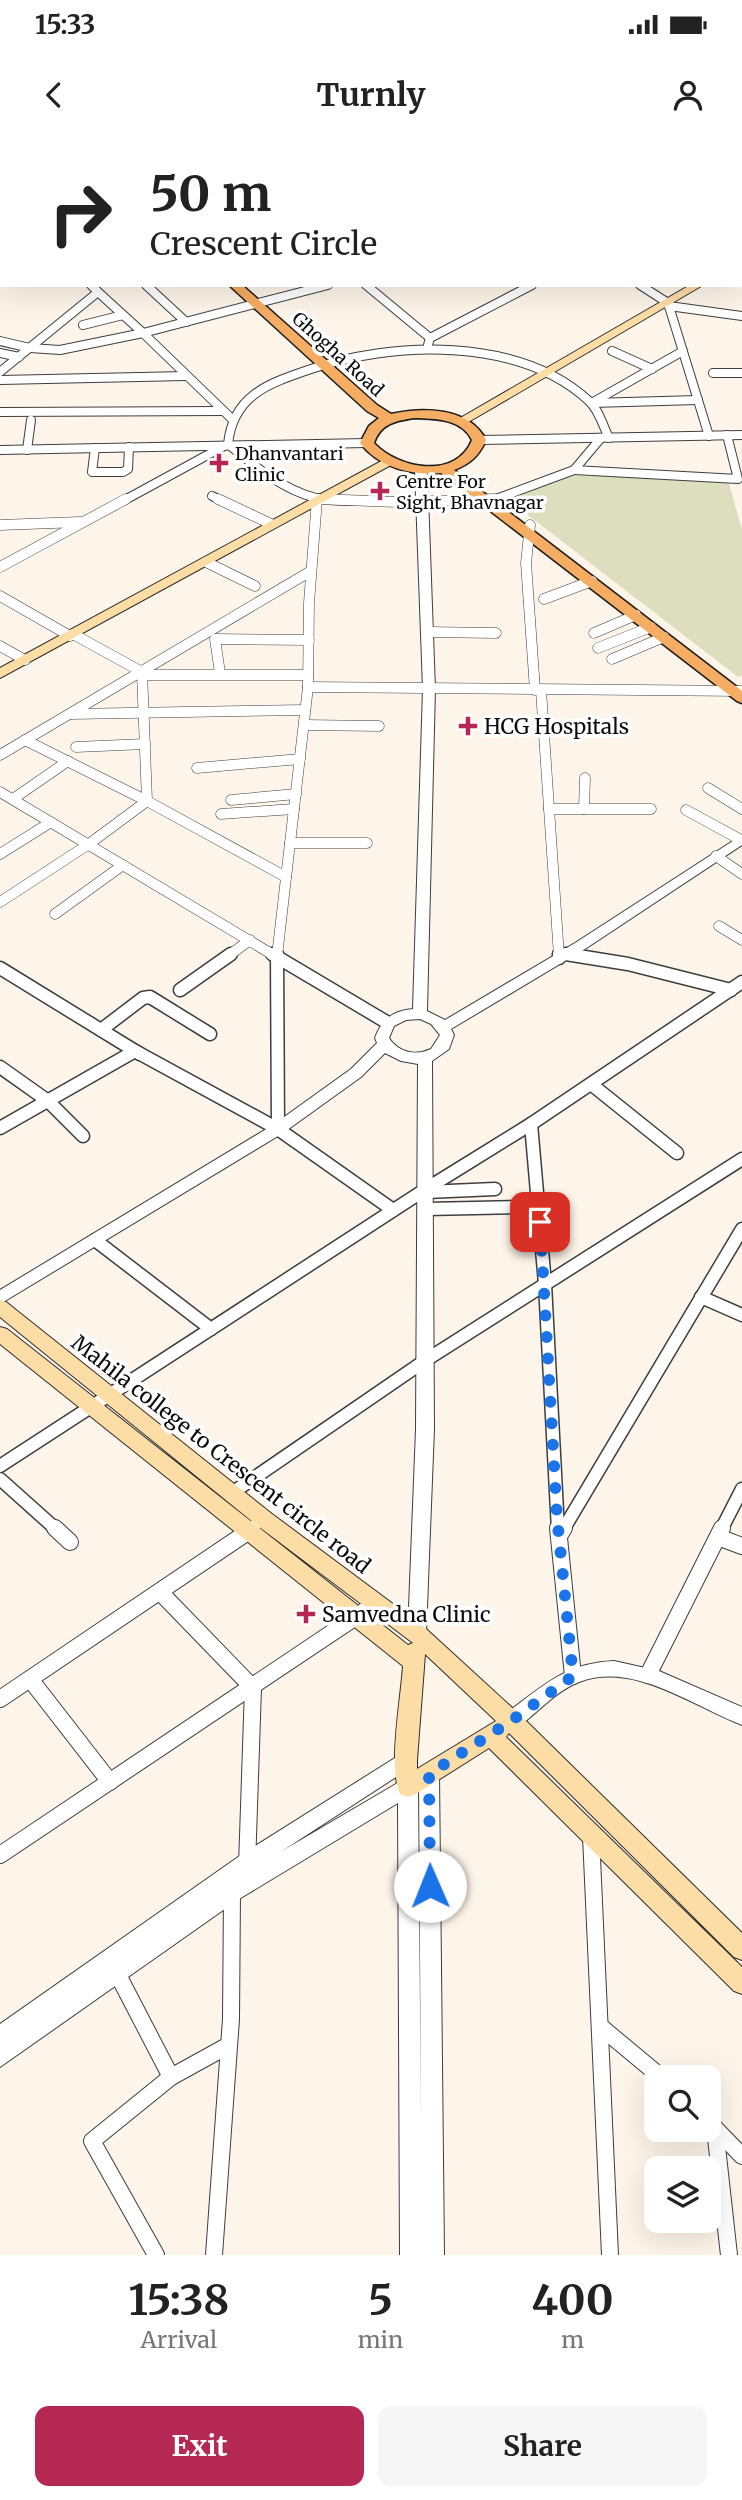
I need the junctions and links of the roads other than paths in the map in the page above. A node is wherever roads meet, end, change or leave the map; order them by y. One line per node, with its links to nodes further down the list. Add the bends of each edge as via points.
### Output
1 (93, 287): 10 (street)
2 (148, 287): 15 (street)
3 (237, 287): 12 (main road, Ghogha Road)
4 (320, 287): 12 (street)
5 (368, 287): 18 (street)
6 (528, 287): 18 (street)
7 (643, 287): 11 (street)
8 (683, 287): 11 (main road)
9 (694, 287): 11 (main road)
10 (98, 292): 13 (street); 20 (street)
11 (666, 302): 14 (street); 23 (street); 29 (main road)
12 (256, 304): 15 (street); 26 (main road, Ghogha Road)
13 (123, 315): 16 (street); 17 (street)
14 (742, 317)
15 (186, 322): 17 (street)
16 (83, 325)
17 (143, 333): 20 (street, via 60,350); 32 (street)
18 (430, 338): 21 (street)
19 (0, 341): 20 (street)
20 (30, 348): 25 (street)
21 (426, 349): 26 (street, via 398,349); 29 (street, via 506,360)
22 (612, 351): 27 (street)
23 (683, 351): 27 (street); 34 (street)
24 (0, 353): 25 (street)
25 (19, 357): 28 (street)
26 (323, 365): 38 (main road, Ghogha Road); 39 (street, via 250,397)
27 (652, 369): 35 (street)
28 (1, 370)
29 (540, 372): 35 (street); 41 (main road)
30 (713, 373): 31 (street)
31 (742, 373)
32 (186, 376): 33 (street); 36 (street)
33 (0, 380)
34 (698, 400): 35 (street); 44 (street)
35 (591, 402): 45 (street)
36 (223, 411): 37 (street); 39 (street)
37 (0, 412)
38 (388, 418): 41 (main road, via 415,414); 47 (main road, via 370,432)
39 (232, 419): 48 (street)
40 (31, 420): 52 (street)
41 (456, 420): 46 (main road, via 476,432)
42 (727, 435): 43 (street); 44 (street); 56 (street, via 738,479)
43 (742, 435)
44 (709, 436): 45 (street)
45 (605, 438): 46 (street); 56 (street)
46 (479, 440): 54 (main road, via 471,455)
47 (367, 443): 48 (street); 53 (main road)
48 (228, 444): 49 (street); 58 (street, via 283,484); 61 (street)
49 (129, 447): 50 (street); 50 (street, via 128,469 123,472 92,472)
50 (95, 448): 52 (street)
51 (0, 450): 52 (street)
52 (27, 450)
53 (387, 462): 55 (main road); 58 (main road)
54 (449, 467): 55 (main road); 59 (main road)
55 (421, 469): 60 (street)
56 (574, 470): 59 (street)
57 (212, 496): 62 (street)
58 (317, 499): 60 (street); 62 (main road); 67 (street)
59 (490, 499): 60 (street); 64 (main road)
60 (421, 502): 74 (street)
61 (85, 522): 63 (street); 66 (street)
62 (271, 524): 65 (main road)
63 (0, 525)
64 (529, 528): 68 (main road); 90 (street, via 526,563); 91 (main road)
65 (206, 562): 69 (street); 77 (main road)
66 (0, 567)
67 (312, 571): 79 (street); 84 (street)
68 (592, 581): 71 (street); 72 (main road)
69 (255, 586)
70 (0, 596): 77 (street)
71 (544, 600)
72 (636, 615): 73 (main road); 76 (street)
73 (651, 627): 78 (main road); 81 (street)
74 (427, 632): 75 (street); 89 (street)
75 (496, 633)
76 (594, 633)
77 (71, 635): 83 (main road); 84 (street)
78 (664, 637): 82 (street); 91 (main road)
79 (309, 640): 85 (street, via 215,639); 87 (street)
80 (0, 646): 83 (street)
81 (598, 648)
82 (612, 659)
83 (25, 660): 86 (main road)
84 (142, 673): 85 (street); 93 (street); 94 (street)
85 (220, 673): 87 (street)
86 (0, 674)
87 (308, 675): 88 (street)
88 (308, 687): 89 (street); 92 (street)
89 (429, 689): 90 (street); 135 (street)
90 (538, 690): 91 (street); 111 (street)
91 (740, 691)
92 (306, 710): 93 (street); 95 (street)
93 (144, 713): 94 (street); 98 (street)
94 (71, 714): 97 (street)
95 (304, 725): 96 (street); 101 (street)
96 (379, 726)
97 (26, 740): 100 (street); 102 (street)
98 (145, 744): 99 (street); 109 (street)
99 (76, 747)
100 (2, 751)
101 (300, 760): 103 (street); 106 (street)
102 (68, 761): 107 (street); 109 (street)
103 (197, 768)
104 (585, 778): 112 (street)
105 (708, 788): 114 (street)
106 (296, 794): 108 (street); 110 (street)
107 (4, 795): 117 (street)
108 (231, 800)
109 (148, 801): 121 (street); 126 (street)
110 (294, 809): 116 (street); 119 (street)
111 (549, 809): 112 (street); 133 (street)
112 (584, 809): 113 (street)
113 (651, 809)
114 (742, 809)
115 (686, 810): 118 (street)
116 (220, 814)
117 (51, 822): 121 (street); 122 (street)
118 (741, 839): 123 (street)
119 (290, 843): 120 (street); 126 (street)
120 (367, 843)
121 (89, 844): 124 (street); 127 (street)
122 (0, 854)
123 (716, 856): 125 (street); 133 (street)
124 (123, 865): 128 (street); 130 (street)
125 (742, 874)
126 (286, 877): 132 (street)
127 (0, 902)
128 (55, 914)
129 (719, 926): 131 (street)
130 (250, 940): 132 (street); 137 (street)
131 (742, 940)
132 (277, 956): 142 (street); 157 (street)
133 (562, 956): 138 (street, via 601,958); 139 (street)
134 (0, 968): 144 (street)
135 (422, 969): 140 (street); 141 (street)
136 (742, 982): 138 (street)
137 (180, 990)
138 (731, 990): 152 (street)
139 (480, 1005): 141 (street); 143 (street)
140 (403, 1015): 141 (street); 142 (street)
141 (426, 1016): 143 (street)
142 (387, 1023): 146 (street)
143 (444, 1027): 149 (street, via 446,1042)
144 (101, 1030): 145 (street, via 150,997); 147 (street)
145 (210, 1034)
146 (384, 1045): 148 (street); 151 (street)
147 (146, 1057): 153 (street, via 135,1051); 157 (street)
148 (403, 1057): 149 (street); 151 (street); 154 (street)
149 (425, 1058): 154 (street)
150 (0, 1067): 153 (street)
151 (356, 1073): 157 (street)
152 (591, 1084): 155 (street); 159 (street)
153 (48, 1101): 156 (street); 158 (street)
154 (424, 1102): 162 (street)
155 (531, 1124): 162 (street); 167 (street)
156 (0, 1128)
157 (278, 1129): 164 (street); 166 (street)
158 (83, 1136)
159 (677, 1153)
160 (742, 1158): 167 (street)
161 (495, 1189): 162 (street)
162 (426, 1197): 163 (street); 164 (street); 174 (street)
163 (517, 1207)
164 (393, 1210): 172 (street)
165 (742, 1229): 168 (street)
166 (95, 1240): 169 (street); 172 (street)
167 (545, 1284): 174 (street); 181 (street)
168 (701, 1297): 171 (street); 181 (street)
169 (0, 1298)
170 (0, 1307): 175 (main road, Mahila college to Crescent circle road)
171 (742, 1315)
172 (212, 1329): 175 (street)
173 (0, 1334): 175 (main road, Mahila college to Crescent circle road)
174 (426, 1360): 179 (street); 188 (street)
175 (101, 1401): 176 (street); 179 (main road, Mahila college to Crescent circle road); 180 (main road, Mahila college to Crescent circle road)
176 (0, 1466)
177 (0, 1479): 183 (street)
178 (742, 1489): 182 (street)
179 (232, 1493): 180 (main road, Mahila college to Crescent circle road)
180 (257, 1525): 185 (street); 186 (main road, Mahila college to Crescent circle road); 187 (main road, Mahila college to Crescent circle road)
181 (559, 1536): 191 (street)
182 (718, 1537): 184 (street); 190 (street)
183 (70, 1542)
184 (742, 1546)
185 (160, 1592): 192 (street); 193 (street)
186 (375, 1604): 187 (street); 188 (main road, Mahila college to Crescent circle road)
187 (356, 1618): 189 (main road, Mahila college to Crescent circle road); 193 (street)
188 (417, 1633): 189 (main road); 196 (main road, Mahila college to Crescent circle road)
189 (413, 1661): 198 (main road)
190 (648, 1675): 191 (street, via 604,1669); 195 (street)
191 (573, 1676): 196 (street)
192 (30, 1679): 194 (street); 200 (street)
193 (253, 1688): 200 (street); 204 (street)
194 (0, 1699)
195 (742, 1716)
196 (511, 1721): 197 (main road); 206 (main road, Mahila college to Crescent circle road)
197 (490, 1735): 199 (main road); 202 (main road)
198 (407, 1760): 201 (main road); 204 (street)
199 (429, 1774): 201 (main road); 221 (street)
200 (110, 1782): 203 (street)
201 (408, 1787): 205 (street); 220 (street)
202 (591, 1834): 208 (main road); 209 (street)
203 (0, 1855)
204 (248, 1862): 205 (street); 210 (street)
205 (239, 1888): 207 (street); 211 (street)
206 (742, 1949)
207 (118, 1975): 212 (street); 214 (street)
208 (742, 1983)
209 (601, 2027): 213 (street); 222 (street)
210 (0, 2037)
211 (229, 2045): 214 (street); 219 (street)
212 (0, 2056)
213 (647, 2065)
214 (171, 2077): 218 (street, via 93,2141)
215 (721, 2135): 217 (street)
216 (714, 2142): 223 (street)
217 (742, 2156)
218 (156, 2255)
219 (214, 2255)
220 (411, 2255)
221 (433, 2255)
222 (610, 2255)
223 (729, 2255)

